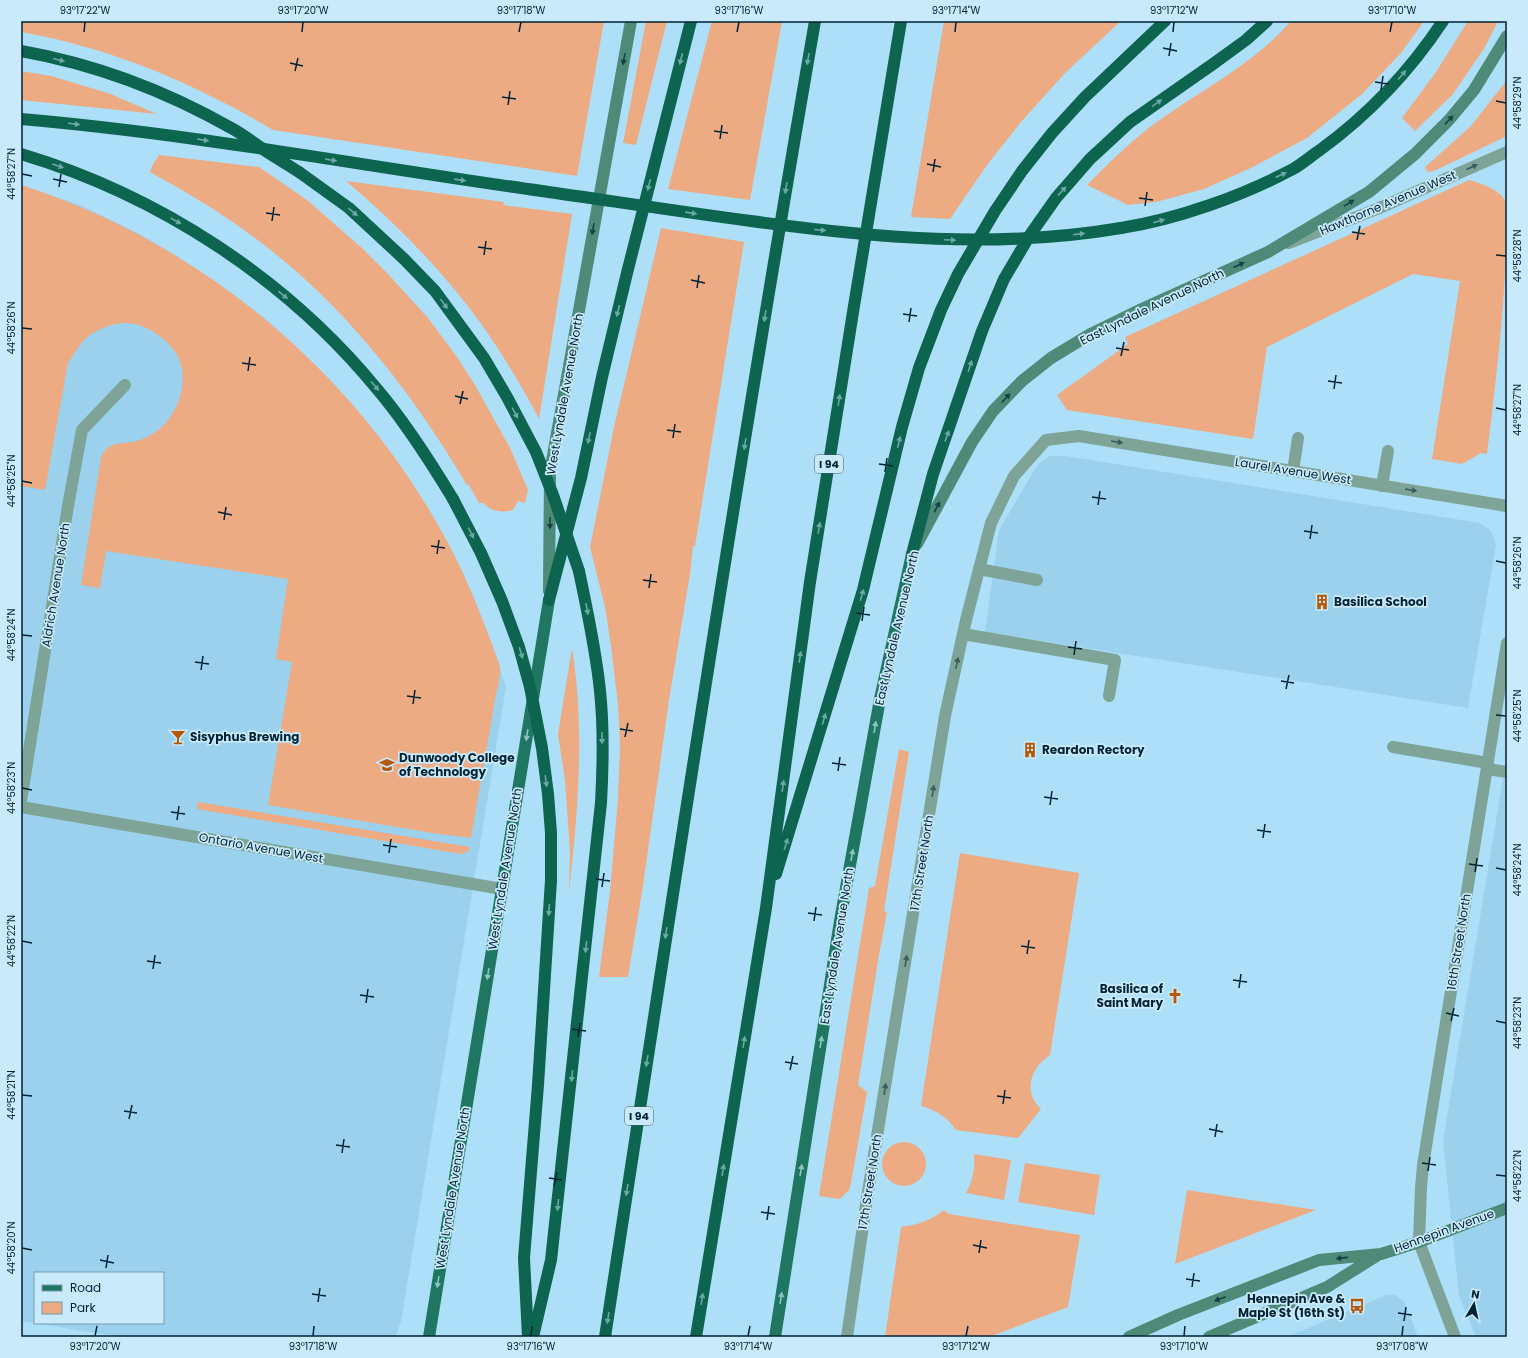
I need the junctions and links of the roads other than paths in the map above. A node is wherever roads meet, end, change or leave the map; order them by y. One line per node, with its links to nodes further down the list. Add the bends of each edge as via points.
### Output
1 (631, 21): 24 (main road, West Lyndale Avenue North, one-way to 24, via 550,472)
2 (691, 21): 24 (highway, one-way to 24, via 629,265)
3 (815, 21): 42 (highway, I 94, one-way to 42, via 672,894)
4 (901, 21): 35 (highway, I 94, one-way to 4, via 810,582)
5 (1165, 21): 35 (highway, one-way to 5, via 864,590 902,427 919,368 941,310 958,274 1022,171 1052,133 1085,98)
6 (1268, 21): 21 (highway, one-way to 6, via 933,474 982,331 1004,279 1030,235 1056,198 1090,159 1130,122 1246,40)
7 (1443, 21): 10 (highway, one-way to 7, bridge, via 161,134 445,178 813,230 906,238 1014,240 1148,224 1204,207 1294,169 1335,139 1390,88 1429,42)
8 (1507, 36): 13 (main road, East Lyndale Avenue North, one-way to 8, via 1369,192 1415,154 1474,90)
9 (21, 51): 41 (highway, one-way to 41, bridge, via 130,80 199,111 234,129 349,208 435,291 484,358 539,459 579,571 600,690 603,761 552,1260)
10 (21, 119)
11 (1507, 152): 13 (street, Hawthorne Avenue West, one-way to 11, via 1377,209)
12 (21, 154): 40 (highway, one-way to 40, bridge, via 80,174 152,208 259,275 292,303 377,388 402,421 453,499 481,553 519,647 530,687 542,748 551,834 551,880 538,1085 524,1258)
13 (1268, 252): 21 (main road, East Lyndale Avenue North, one-way to 13, via 972,442 993,412 1022,381 1051,358 1089,335 1142,308)
14 (125, 386): 31 (street, Aldrich Avenue North, via 82,430)
15 (1079, 436): 18 (street, Laurel Avenue West, one-way to 18); 22 (street, 17th Street North, via 1046,440 1014,476 991,523)
16 (1298, 438): 18 (street)
17 (1388, 451): 19 (street)
18 (1293, 471): 19 (street, Laurel Avenue West)
19 (1382, 486): 20 (street, Laurel Avenue West, one-way to 20)
20 (1507, 506)
21 (912, 554): 44 (main road, East Lyndale Avenue North, one-way to 21, via 840,921 880,699)
22 (979, 569): 23 (street); 25 (street, 17th Street North)
23 (1037, 580)
24 (549, 600): 34 (main road, West Lyndale Avenue North, one-way to 34)
25 (963, 634): 27 (street, via 1115,660); 45 (street, 17th Street North, one-way to 25, via 945,716)
26 (1507, 643): 29 (street, 16th Street North)
27 (1109, 696)
28 (1393, 746): 29 (street)
29 (1488, 766): 30 (street); 37 (street, 16th Street North, via 1423,1165)
30 (1507, 772)
31 (22, 787): 32 (street, Aldrich Avenue North)
32 (21, 801)
33 (21, 808): 34 (street, Ontario Avenue West)
34 (502, 889): 39 (main road, West Lyndale Avenue North, one-way to 39)
35 (766, 908): 43 (highway, I 94, one-way to 35)
36 (1507, 1208): 37 (main road, Hennepin Avenue)
37 (1419, 1242): 38 (main road, Hennepin Avenue); 48 (street)
38 (1381, 1254): 46 (main road, Hennepin Avenue, one-way to 46, via 1319,1260); 47 (main road, Hennepin Avenue, via 1327,1287)
39 (429, 1337)
40 (528, 1337)
41 (533, 1337)
42 (605, 1337)
43 (696, 1337)
44 (775, 1337)
45 (847, 1337)
46 (1129, 1337)
47 (1209, 1337)
48 (1455, 1337)

